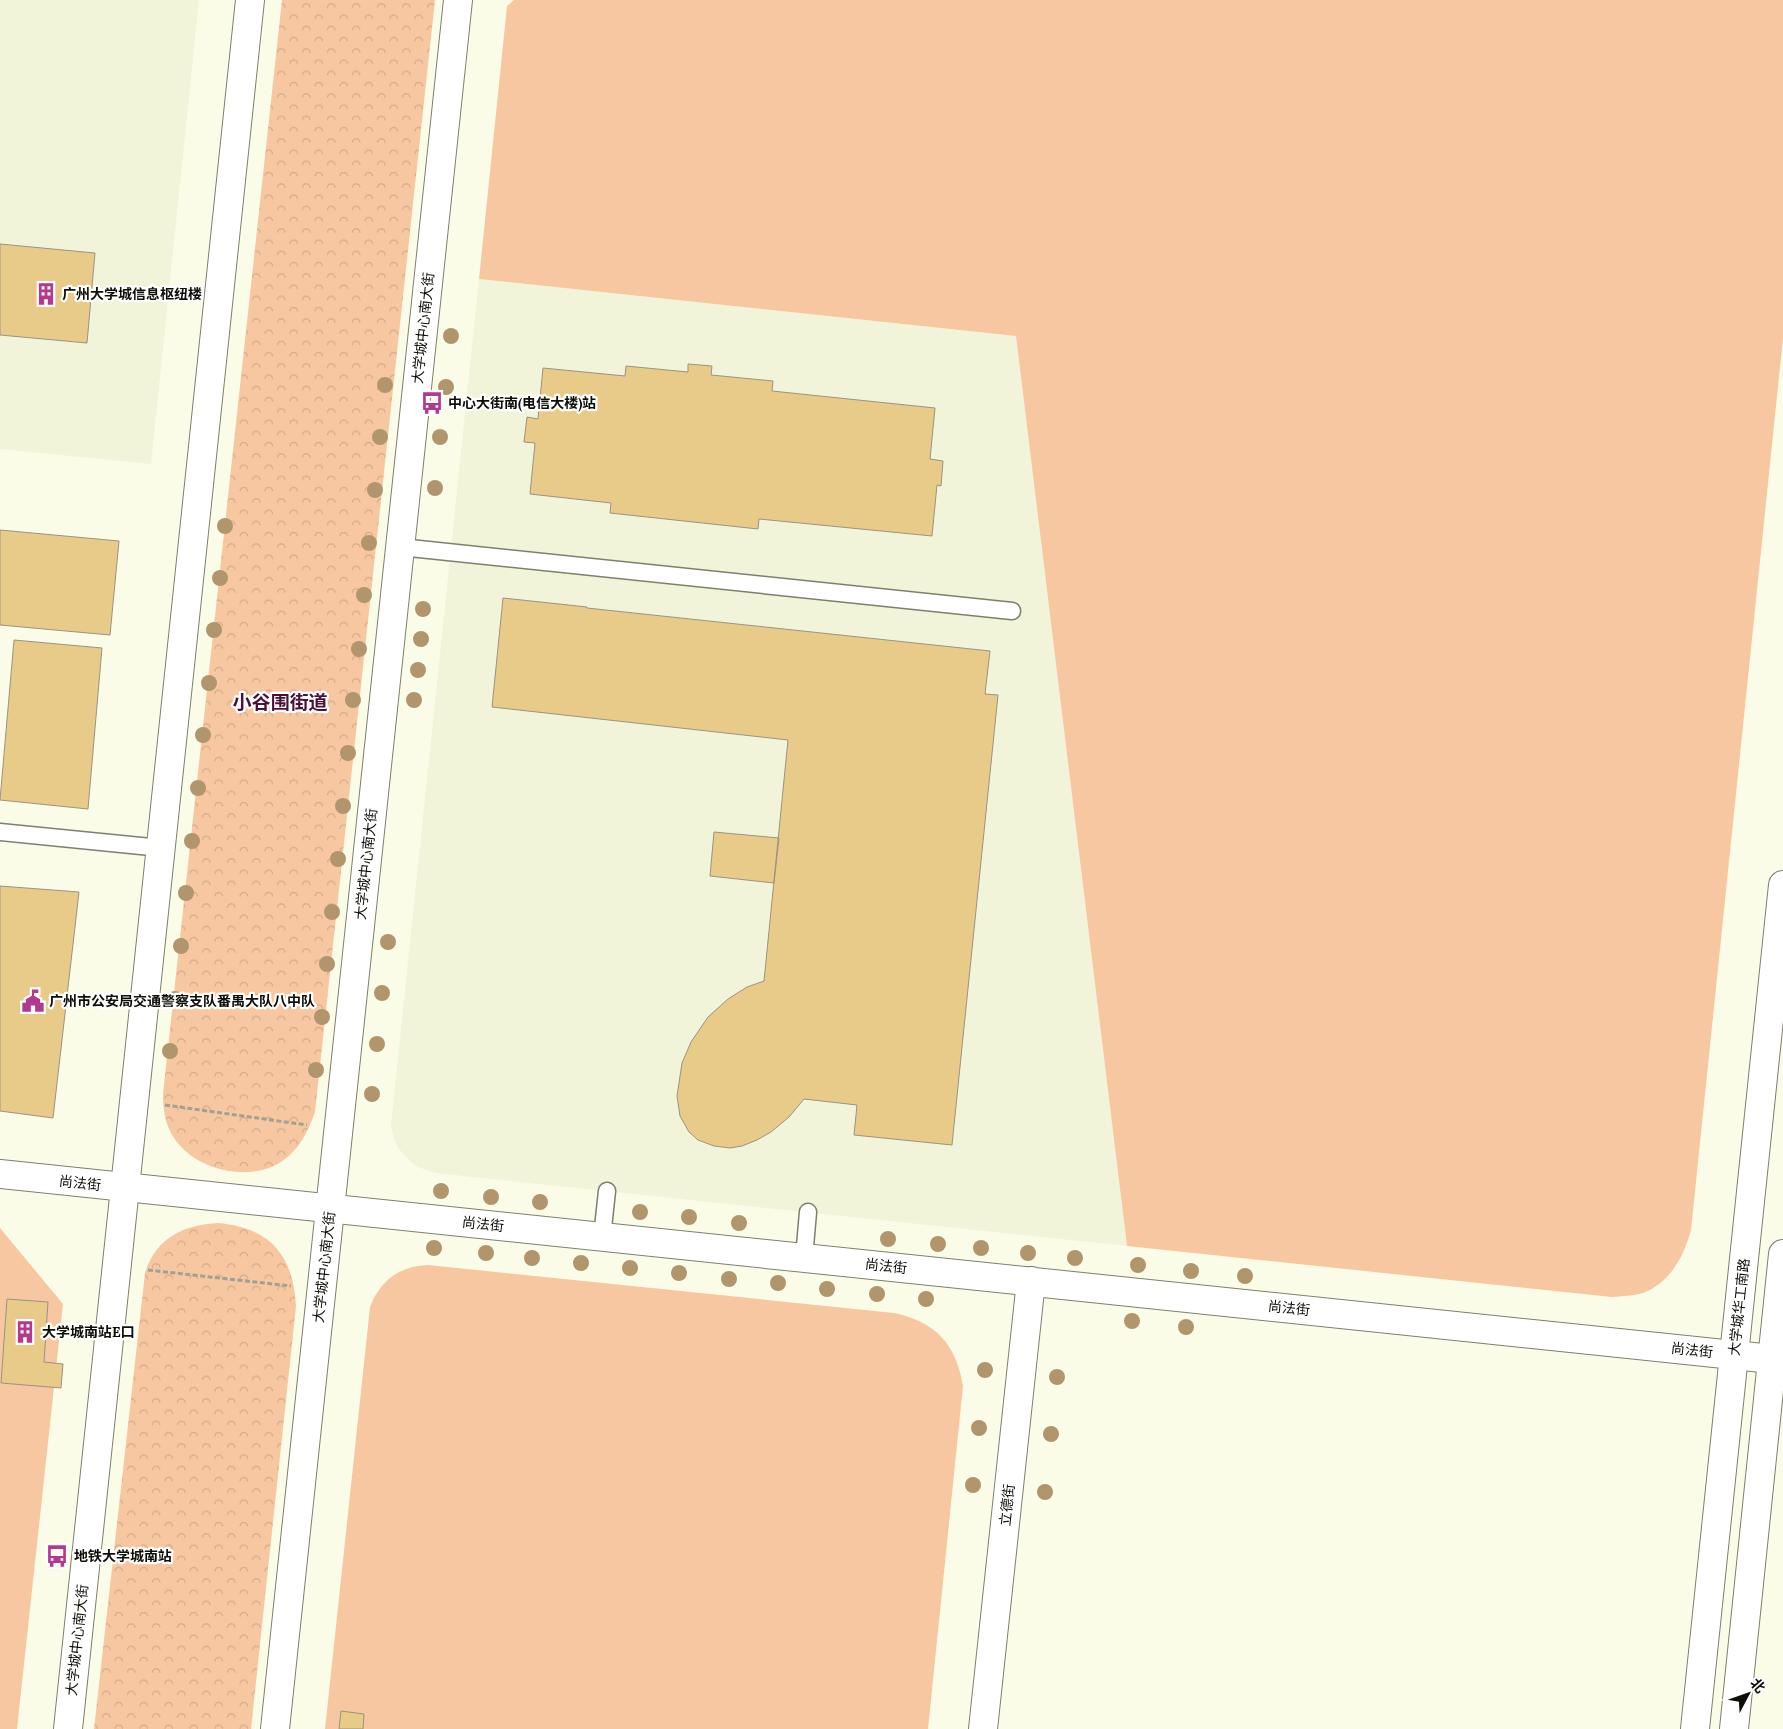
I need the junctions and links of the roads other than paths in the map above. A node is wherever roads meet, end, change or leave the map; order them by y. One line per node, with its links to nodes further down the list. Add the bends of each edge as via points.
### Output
1 (250, 0): 6 (main road, 大学城中心南大街)
2 (458, 0): 3 (main road, 大学城中心南大街)
3 (400, 547): 4 (lane); 11 (main road, 大学城中心南大街)
4 (1012, 611)
5 (0, 832): 6 (lane)
6 (161, 848): 9 (main road, 大学城中心南大街)
7 (1783, 885): 17 (main road, 大学城华工南路)
8 (0, 1174): 9 (main road, 尚法街)
9 (125, 1187): 11 (main road, 尚法街); 19 (main road, 大学城中心南大街)
10 (607, 1191): 13 (lane)
11 (330, 1208): 13 (main road, 尚法街); 20 (main road, 大学城中心南大街)
12 (808, 1212): 15 (lane)
13 (602, 1237): 15 (main road, 尚法街)
14 (1783, 1254): 18 (main road)
15 (804, 1258): 16 (main road, 尚法街)
16 (1031, 1281): 17 (main road, 尚法街); 21 (main road, 立德街)
17 (1734, 1355): 18 (main road, 尚法街); 22 (main road, 大学城华工南路)
18 (1772, 1359): 23 (main road)
19 (68, 1729)
20 (275, 1729)
21 (983, 1729)
22 (1695, 1729)
23 (1734, 1729)

